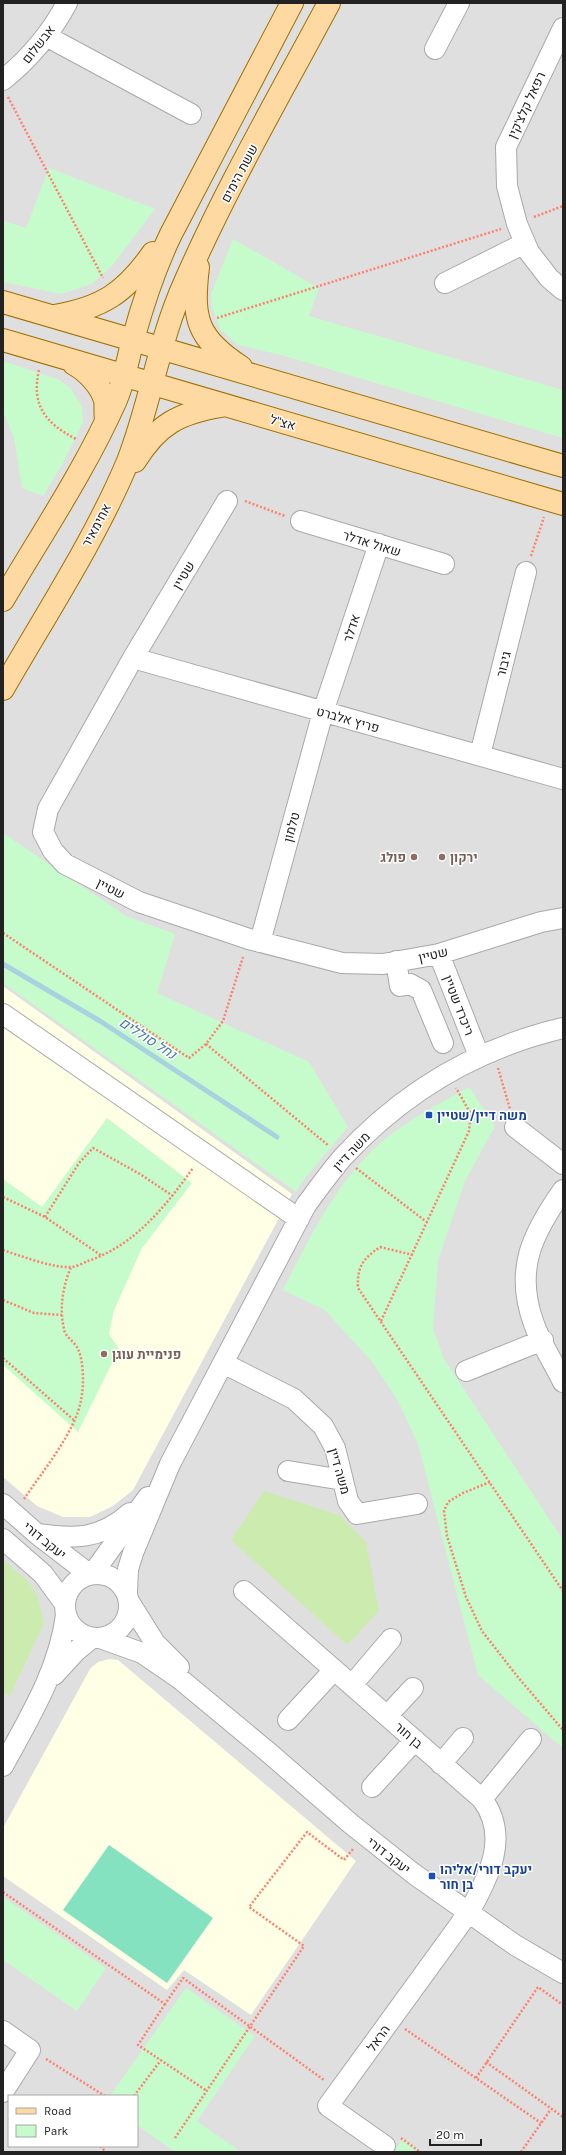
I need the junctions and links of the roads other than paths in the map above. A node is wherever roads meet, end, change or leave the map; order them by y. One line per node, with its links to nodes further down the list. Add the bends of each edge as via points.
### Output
1 (67, 3): 6 (street, אבשלום)
2 (292, 3): 10 (main road)
3 (329, 3): 12 (main road, ששת הימים)
4 (459, 3): 7 (street)
5 (563, 28): 11 (street, רפאל קלצ'קין, via 506,147 507,186)
6 (46, 36): 8 (street, אבשלום); 9 (street)
7 (435, 49)
8 (5, 87)
9 (191, 114)
10 (184, 210): 16 (main road, via 140,272 126,287 76,312); 18 (main road, via 154,269)
11 (525, 243): 13 (street); 14 (street, רפאל קלצ'קין, via 549,278)
12 (200, 248): 19 (main road, ששת הימים, via 173,309); 22 (main road, via 195,291 195,311 200,324 210,342 223,355)
13 (445, 283)
14 (563, 290)
15 (3, 302): 16 (main road)
16 (52, 316): 18 (main road)
17 (3, 340): 20 (main road, אצ"ל)
18 (133, 340): 19 (main road); 21 (main road)
19 (161, 348): 22 (main road); 23 (main road, אחימאיר)
20 (50, 354): 21 (main road, אצ"ל); 25 (main road, via 82,368 96,383 104,400)
21 (125, 376): 23 (main road, אצ"ל); 25 (main road)
22 (255, 376): 26 (main road)
23 (152, 384): 24 (main road, אצ"ל); 29 (main road, אחימאיר, via 128,460)
24 (226, 406): 28 (main road, אצ"ל); 29 (main road, via 194,410 155,433)
25 (106, 420): 34 (main road)
26 (563, 466)
27 (227, 501): 35 (street, שטיין)
28 (557, 502)
29 (107, 506): 36 (main road, אחימאיר)
30 (301, 521): 31 (street, שאול אדלר)
31 (378, 544): 32 (street, שאול אדלר); 37 (street, אדלר)
32 (444, 564)
33 (526, 572): 38 (street, גיבור)
34 (3, 600)
35 (133, 658): 37 (street, פריץ אלברט); 41 (street, שטיין, via 48,809 43,832 53,851 65,864 101,883 139,902)
36 (3, 689)
37 (323, 712): 38 (street, פריץ אלברט); 41 (street, טלמון)
38 (480, 756): 39 (street, פריץ אלברט)
39 (563, 779)
40 (563, 918): 42 (street, שטיין, via 540,922)
41 (254, 940): 43 (street, שטיין, via 342,963 383,964)
42 (439, 954): 43 (street, שטיין); 47 (street, ריכרד שטיין)
43 (396, 961): 46 (street, via 400,986 410,984 421,990)
44 (3, 1014): 51 (street)
45 (563, 1028): 47 (street, משה דיין)
46 (443, 1043)
47 (486, 1053): 51 (street, משה דיין, via 447,1072 392,1111 343,1157)
48 (516, 1127): 49 (street)
49 (563, 1164)
50 (563, 1190): 52 (street, via 540,1224 526,1262 525,1287 528,1305 534,1326)
51 (299, 1219): 53 (street, משה דיין)
52 (542, 1340): 54 (street); 55 (street)
53 (223, 1363): 56 (street, משה דיין); 58 (street, משה דיין, via 294,1399 310,1413 323,1426 335,1448)
54 (466, 1371)
55 (563, 1382)
56 (170, 1464): 59 (street, משה דיין); 66 (street, משה דיין, via 128,1569)
57 (288, 1471): 58 (street)
58 (343, 1480): 60 (street, משה דיין, via 348,1501 357,1514)
59 (150, 1494): 62 (street, via 124,1518 89,1536 69,1538); 64 (street, משה דיין)
60 (416, 1504)
61 (9, 1509): 62 (street, יעקב דורי)
62 (37, 1534): 64 (street, יעקב דורי)
63 (3, 1539): 67 (street, יעקב דורי, via 43,1574)
64 (91, 1574): 66 (street, via 113,1577 121,1583); 67 (street, via 79,1578 72,1585 67,1594)
65 (244, 1591): 70 (street, בן חור)
66 (128, 1597): 68 (street, via 128,1618 122,1626 114,1634); 75 (street, יעקב דורי, via 155,1643)
67 (66, 1610): 68 (street, via 75,1629); 71 (street, via 63,1637)
68 (96, 1638): 71 (street, via 76,1651); 75 (street, יעקב דורי, via 142,1653)
69 (391, 1639): 72 (street)
70 (334, 1670): 72 (street, בן חור); 76 (street)
71 (47, 1683): 81 (street)
72 (352, 1686): 74 (street, בן חור)
73 (413, 1688): 74 (street)
74 (387, 1716): 79 (street, בן חור)
75 (230, 1718): 84 (street, יעקב דורי, via 364,1835)
76 (288, 1720)
77 (463, 1738): 80 (street)
78 (531, 1739): 83 (street)
79 (415, 1740): 80 (street, בן חור); 82 (street)
80 (441, 1764): 83 (street, בן חור)
81 (3, 1766)
82 (372, 1787)
83 (482, 1799): 84 (street, בן חור, via 490,1811 495,1853 487,1881)
84 (469, 1912): 85 (street, יעקב דורי, via 515,1945); 88 (street, הראל, via 328,2106)
85 (563, 1973)
86 (3, 2031): 87 (street, via 30,2050)
87 (6, 2080)
88 (385, 2146)

